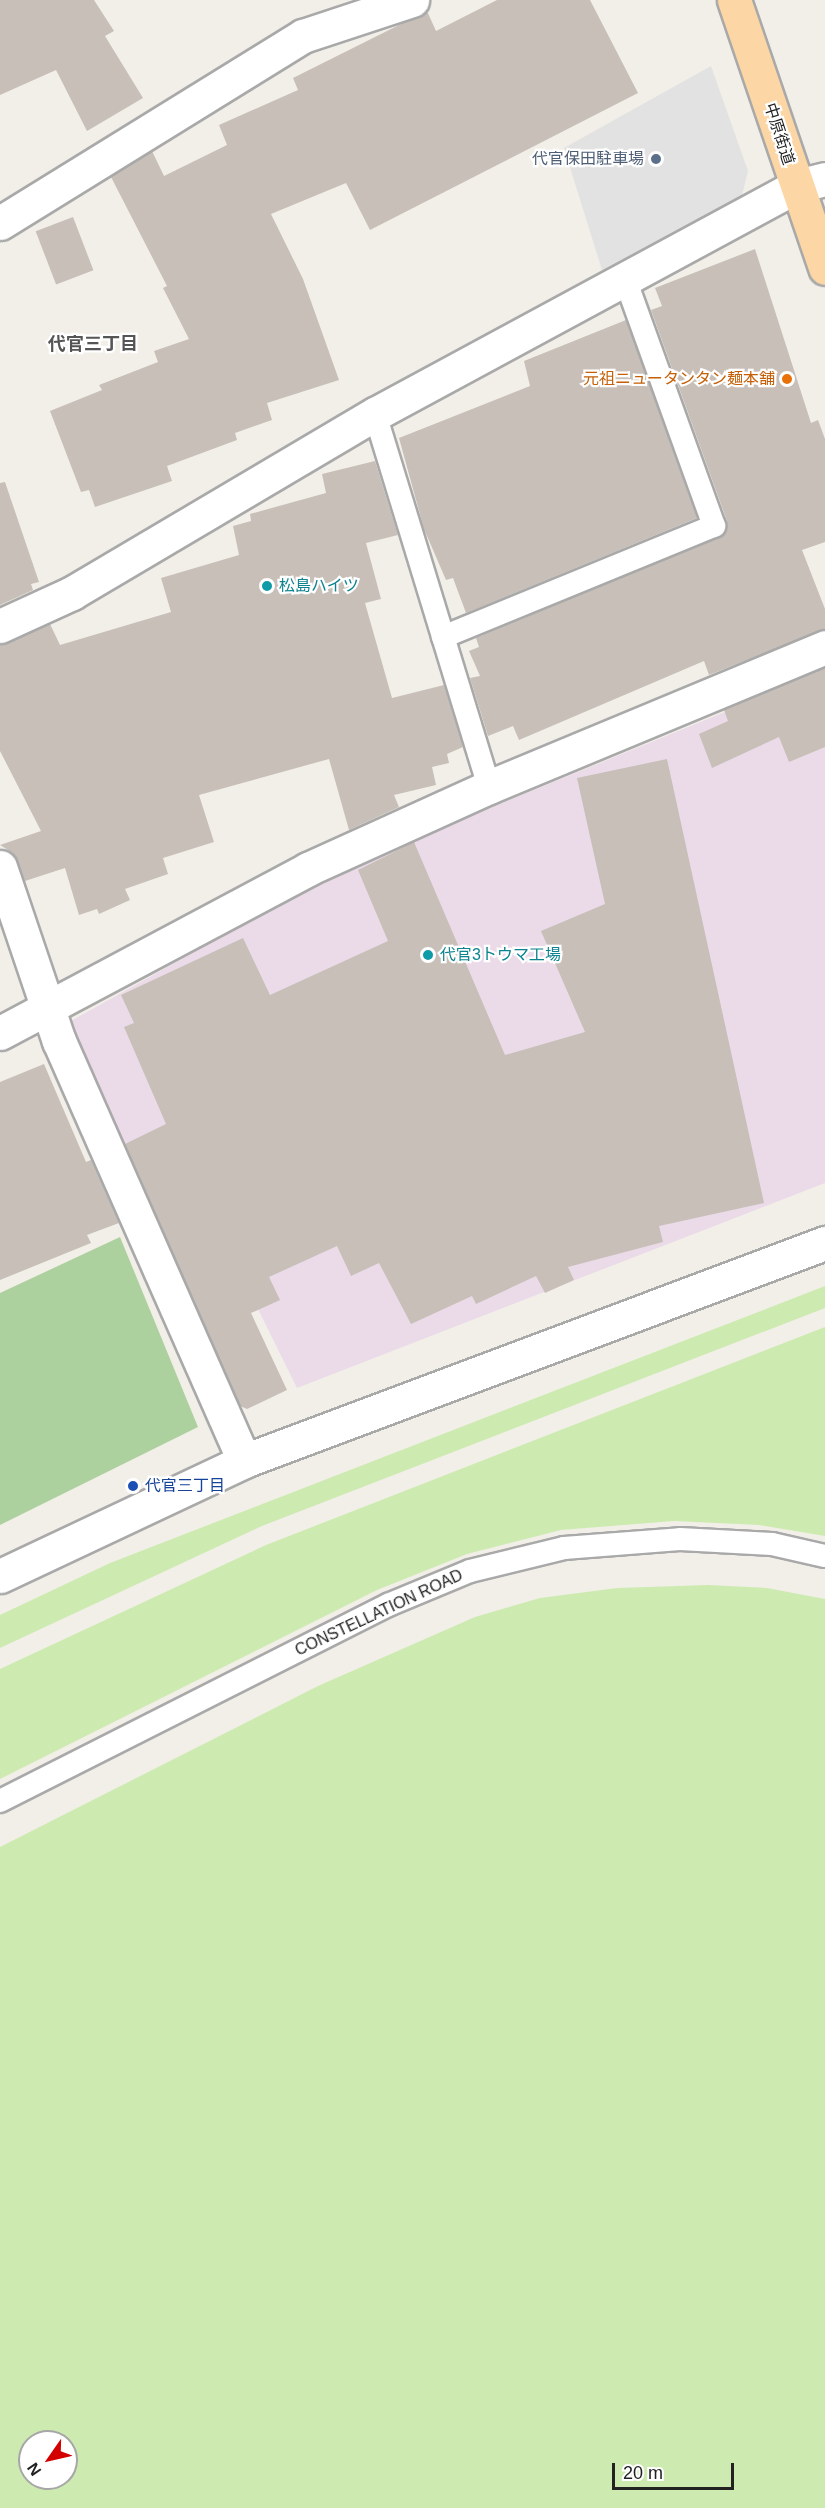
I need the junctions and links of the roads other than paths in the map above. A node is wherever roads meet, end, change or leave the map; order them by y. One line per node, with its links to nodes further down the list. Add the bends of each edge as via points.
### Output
1 (412, 0): 4 (street, via 303,36)
2 (734, 0): 3 (main road, 中原街道)
3 (811, 183): 5 (main road, 中原街道); 6 (street)
4 (0, 223)
5 (825, 268)
6 (625, 279): 7 (street); 9 (lane, via 714,526)
7 (375, 414): 8 (street, via 72,593); 9 (lane)
8 (0, 626)
9 (443, 637): 11 (lane)
10 (825, 647): 11 (street)
11 (489, 787): 13 (street, via 308,869)
12 (0, 867): 13 (street)
13 (49, 1009): 14 (street); 16 (street)
14 (0, 1033)
15 (825, 1243): 16 (street)
16 (244, 1461): 18 (street)
17 (825, 1556): 19 (lane, CONSTELLATION ROAD, via 772,1544 680,1539 564,1548 470,1571 388,1605)
18 (0, 1576)
19 (0, 1801)

